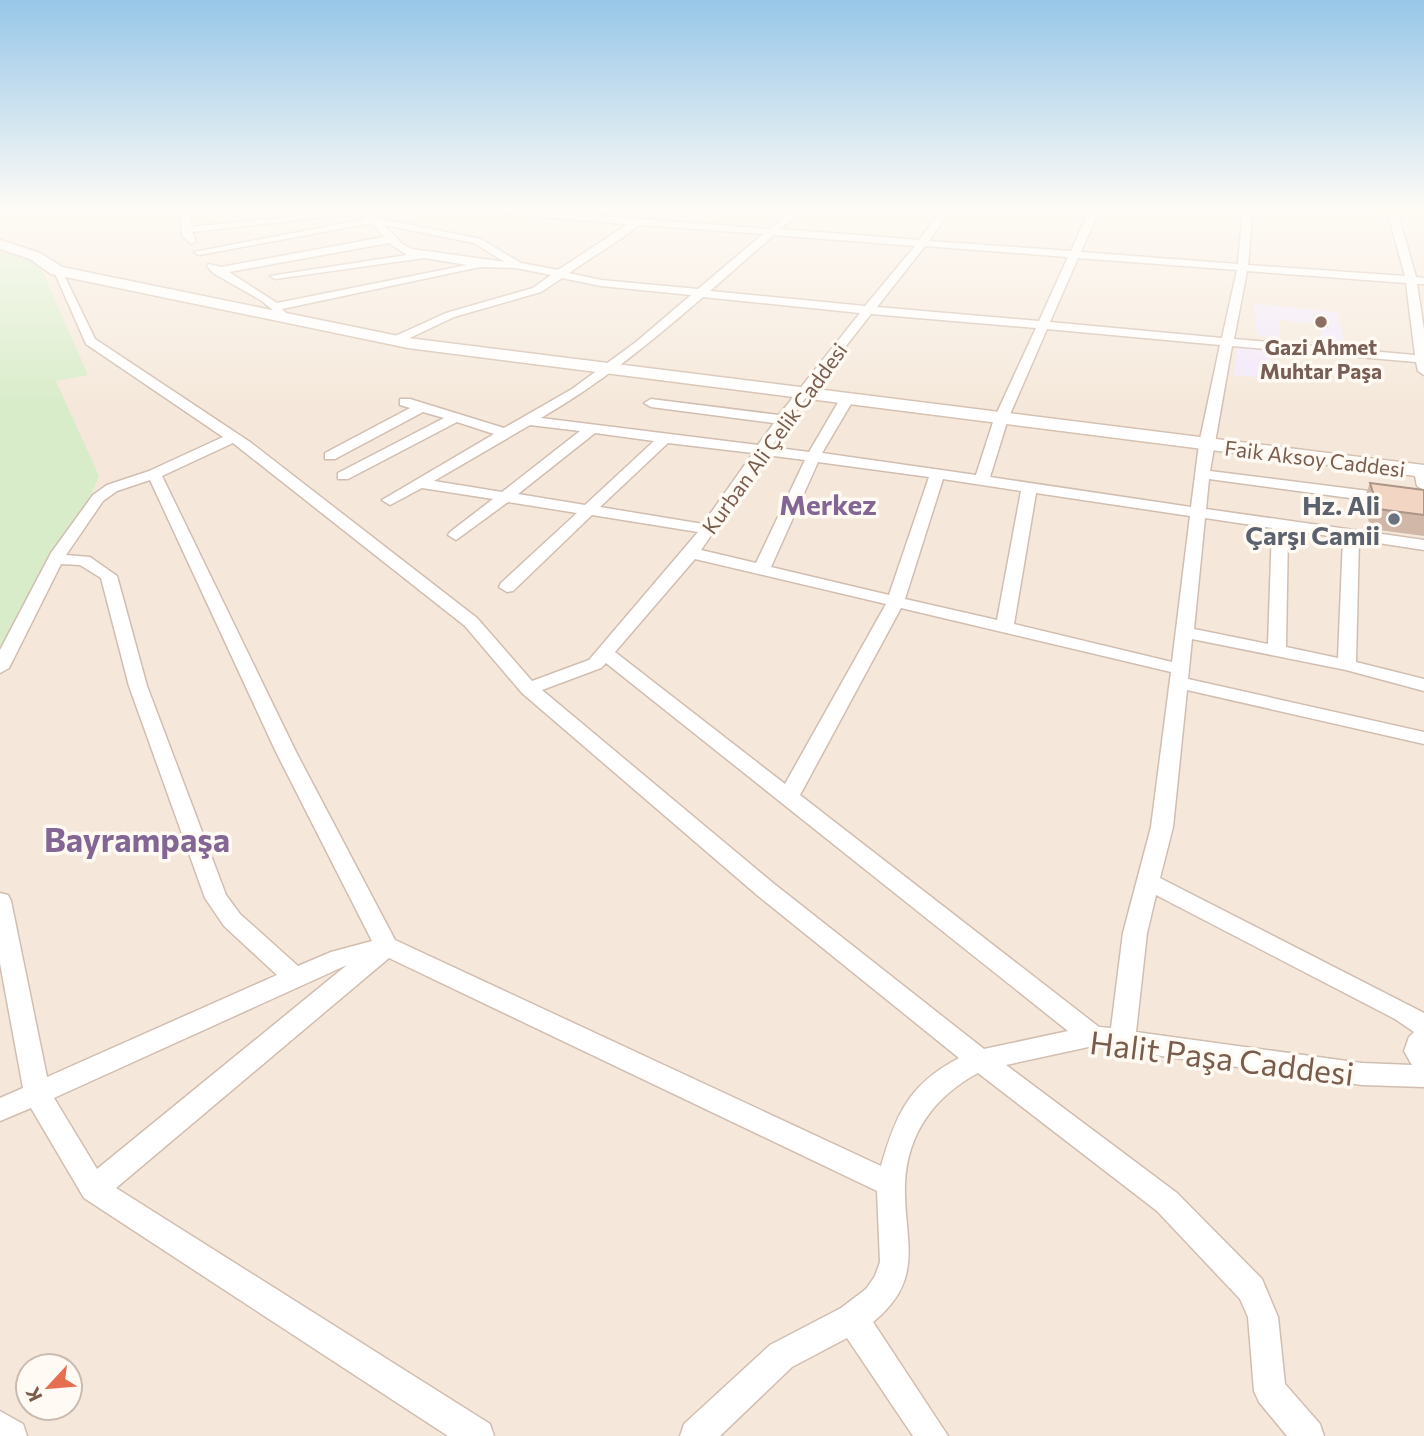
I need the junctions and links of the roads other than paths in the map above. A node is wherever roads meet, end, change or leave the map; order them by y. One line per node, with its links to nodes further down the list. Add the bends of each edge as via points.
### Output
1 (58, 274): 35 (street, via 90,341)
2 (73, 274): 18 (main road, Faik Aksoy Caddesi)
3 (222, 274): 18 (street, via 266,299)
4 (290, 274): 13 (street)
5 (441, 274): 18 (street)
6 (559, 274): 16 (street, via 601,283); 21 (street, via 531,292 450,315)
7 (721, 274): 16 (street)
8 (898, 274): 17 (street, Kurban Ali Çelik Caddesi)
9 (1068, 274): 19 (street)
10 (1241, 274): 20 (street)
11 (1344, 274): 14 (street)
12 (1409, 274): 14 (street)
13 (275, 276)
14 (1411, 280): 15 (street); 22 (street)
15 (1424, 281)
16 (699, 292): 17 (street); 23 (street)
17 (869, 310): 19 (street); 24 (street, Kurban Ali Çelik Caddesi)
18 (279, 313): 21 (main road, Faik Aksoy Caddesi)
19 (1045, 324): 20 (street); 30 (street)
20 (1228, 340): 22 (street); 37 (street)
21 (395, 341): 23 (main road, Faik Aksoy Caddesi)
22 (1423, 364)
23 (607, 370): 24 (main road, Faik Aksoy Caddesi); 32 (street)
24 (801, 394): 25 (main road, Faik Aksoy Caddesi); 31 (street, Kurban Ali Çelik Caddesi)
25 (846, 399): 30 (main road, Faik Aksoy Caddesi); 40 (street)
26 (405, 402): 28 (street)
27 (651, 403): 31 (street)
28 (422, 407): 29 (street); 39 (street)
29 (455, 418): 34 (street); 44 (street)
30 (1001, 419): 37 (main road, Faik Aksoy Caddesi); 46 (street)
31 (783, 420): 38 (street, Kurban Ali Çelik Caddesi)
32 (530, 421): 33 (street); 34 (street)
33 (592, 429): 36 (street); 49 (street)
34 (508, 434): 47 (street)
35 (234, 437): 41 (street); 72 (street, via 471,622)
36 (664, 439): 38 (street); 52 (street)
37 (1206, 444): 43 (street); 45 (main road, Faik Aksoy Caddesi)
38 (761, 452): 40 (street); 55 (street, Kurban Ali Çelik Caddesi)
39 (330, 456)
40 (813, 457): 42 (street); 61 (street)
41 (155, 474): 60 (street, via 104,492); 77 (street, via 286,752)
42 (937, 474): 46 (street); 63 (street)
43 (1202, 474): 51 (street); 53 (street)
44 (343, 476)
45 (1423, 476)
46 (982, 480): 48 (street)
47 (421, 483): 49 (street); 50 (street)
48 (1028, 488): 53 (street); 64 (street)
49 (503, 496): 52 (street); 56 (street)
50 (390, 500)
51 (1424, 503)
52 (590, 510): 55 (street); 62 (street)
53 (1198, 514): 54 (street); 65 (street)
54 (1280, 524): 57 (street); 66 (street)
55 (707, 530): 59 (street, Kurban Ali Çelik Caddesi)
56 (456, 535)
57 (1351, 535): 58 (street); 68 (street)
58 (1424, 545)
59 (691, 553): 61 (street); 67 (street, Kurban Ali Çelik Caddesi)
60 (56, 559): 69 (street); 78 (street, via 84,560 109,576 138,686 216,898 232,919)
61 (761, 570): 63 (street)
62 (507, 587)
63 (895, 603): 64 (street); 74 (street)
64 (1004, 629): 70 (street)
65 (1184, 632): 66 (street); 70 (street)
66 (1277, 651): 68 (street)
67 (600, 658): 72 (street, via 559,680); 74 (street)
68 (1348, 665): 71 (street)
69 (0, 668)
70 (1179, 675): 73 (street); 75 (street, via 1162,827)
71 (1424, 685)
72 (529, 689): 83 (street, via 765,889)
73 (1424, 738)
74 (788, 797): 80 (street)
75 (1148, 881): 79 (street); 82 (street, via 1135,933)
76 (0, 901): 86 (street)
77 (386, 946): 78 (street, via 339,958); 88 (street); 89 (street)
78 (296, 978): 86 (street)
79 (1424, 1026)
80 (1093, 1036): 82 (street, Halit Paşa Caddesi); 83 (street, Halit Paşa Caddesi)
81 (1424, 1039): 84 (street, via 1417,1051)
82 (1122, 1040): 85 (street, Halit Paşa Caddesi, via 1362,1074)
83 (981, 1060): 88 (street, Halit Paşa Caddesi, via 946,1077 914,1107 904,1127); 96 (street, via 1167,1202 1251,1289 1263,1317 1270,1391)
84 (1424, 1063)
85 (1424, 1076)
86 (37, 1094): 87 (street); 89 (street)
87 (0, 1110)
88 (891, 1184): 90 (street, Halit Paşa Caddesi, via 897,1236 894,1266 871,1306)
89 (94, 1189): 93 (street)
90 (853, 1319): 94 (street, Halit Paşa Caddesi, via 781,1356); 95 (street)
91 (0, 1427): 92 (street)
92 (11, 1436)
93 (478, 1436)
94 (696, 1436)
95 (932, 1436)
96 (1308, 1436)

